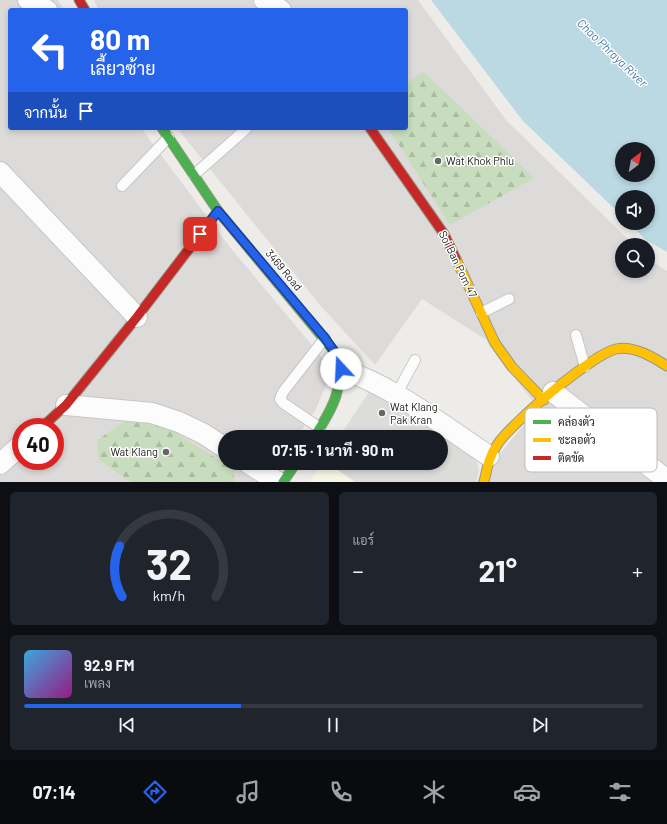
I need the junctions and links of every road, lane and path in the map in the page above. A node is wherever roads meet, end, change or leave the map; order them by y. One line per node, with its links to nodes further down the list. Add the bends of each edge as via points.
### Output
1 (28, 0): 3 (street)
2 (264, 0): 4 (street)
3 (44, 8)
4 (278, 8)
5 (163, 130): 8 (street, 3469 Road)
6 (245, 130): 10 (lane)
7 (371, 130): 14 (street, Soi Ban Pom 47, via 444,234)
8 (169, 138): 10 (street, 3469 Road); 11 (lane)
9 (0, 172): 15 (street)
10 (194, 175): 12 (street, 3469 Road)
11 (122, 186)
12 (218, 211): 15 (street); 17 (street, 3469 Road)
13 (509, 299): 14 (lane)
14 (481, 313): 23 (street, Soi Ban Pom 47, via 495,343 512,367)
15 (137, 317): 24 (street)
16 (576, 335): 20 (lane)
17 (325, 338): 21 (street, 3469 Road, via 334,351); 29 (lane, via 280,399)
18 (415, 360): 22 (lane)
19 (667, 366): 20 (street, via 641,353 614,349)
20 (585, 367): 23 (street)
21 (341, 369): 22 (street, via 361,376); 30 (street, via 337,392)
22 (396, 395): 33 (street)
23 (548, 396): 25 (street); 26 (street)
24 (66, 405): 28 (street); 31 (street, via 152,413 204,434)
25 (533, 408)
26 (565, 408)
27 (525, 414): 33 (street, via 500,440)
28 (52, 418)
29 (314, 430)
30 (318, 430)
31 (218, 443)
32 (12, 453): 34 (street)
33 (489, 456): 41 (street)
34 (0, 464)
35 (259, 470): 39 (street)
36 (291, 470): 40 (street)
37 (656, 472): 38 (street)
38 (667, 480)
39 (278, 482)
40 (282, 482)
41 (484, 482)

